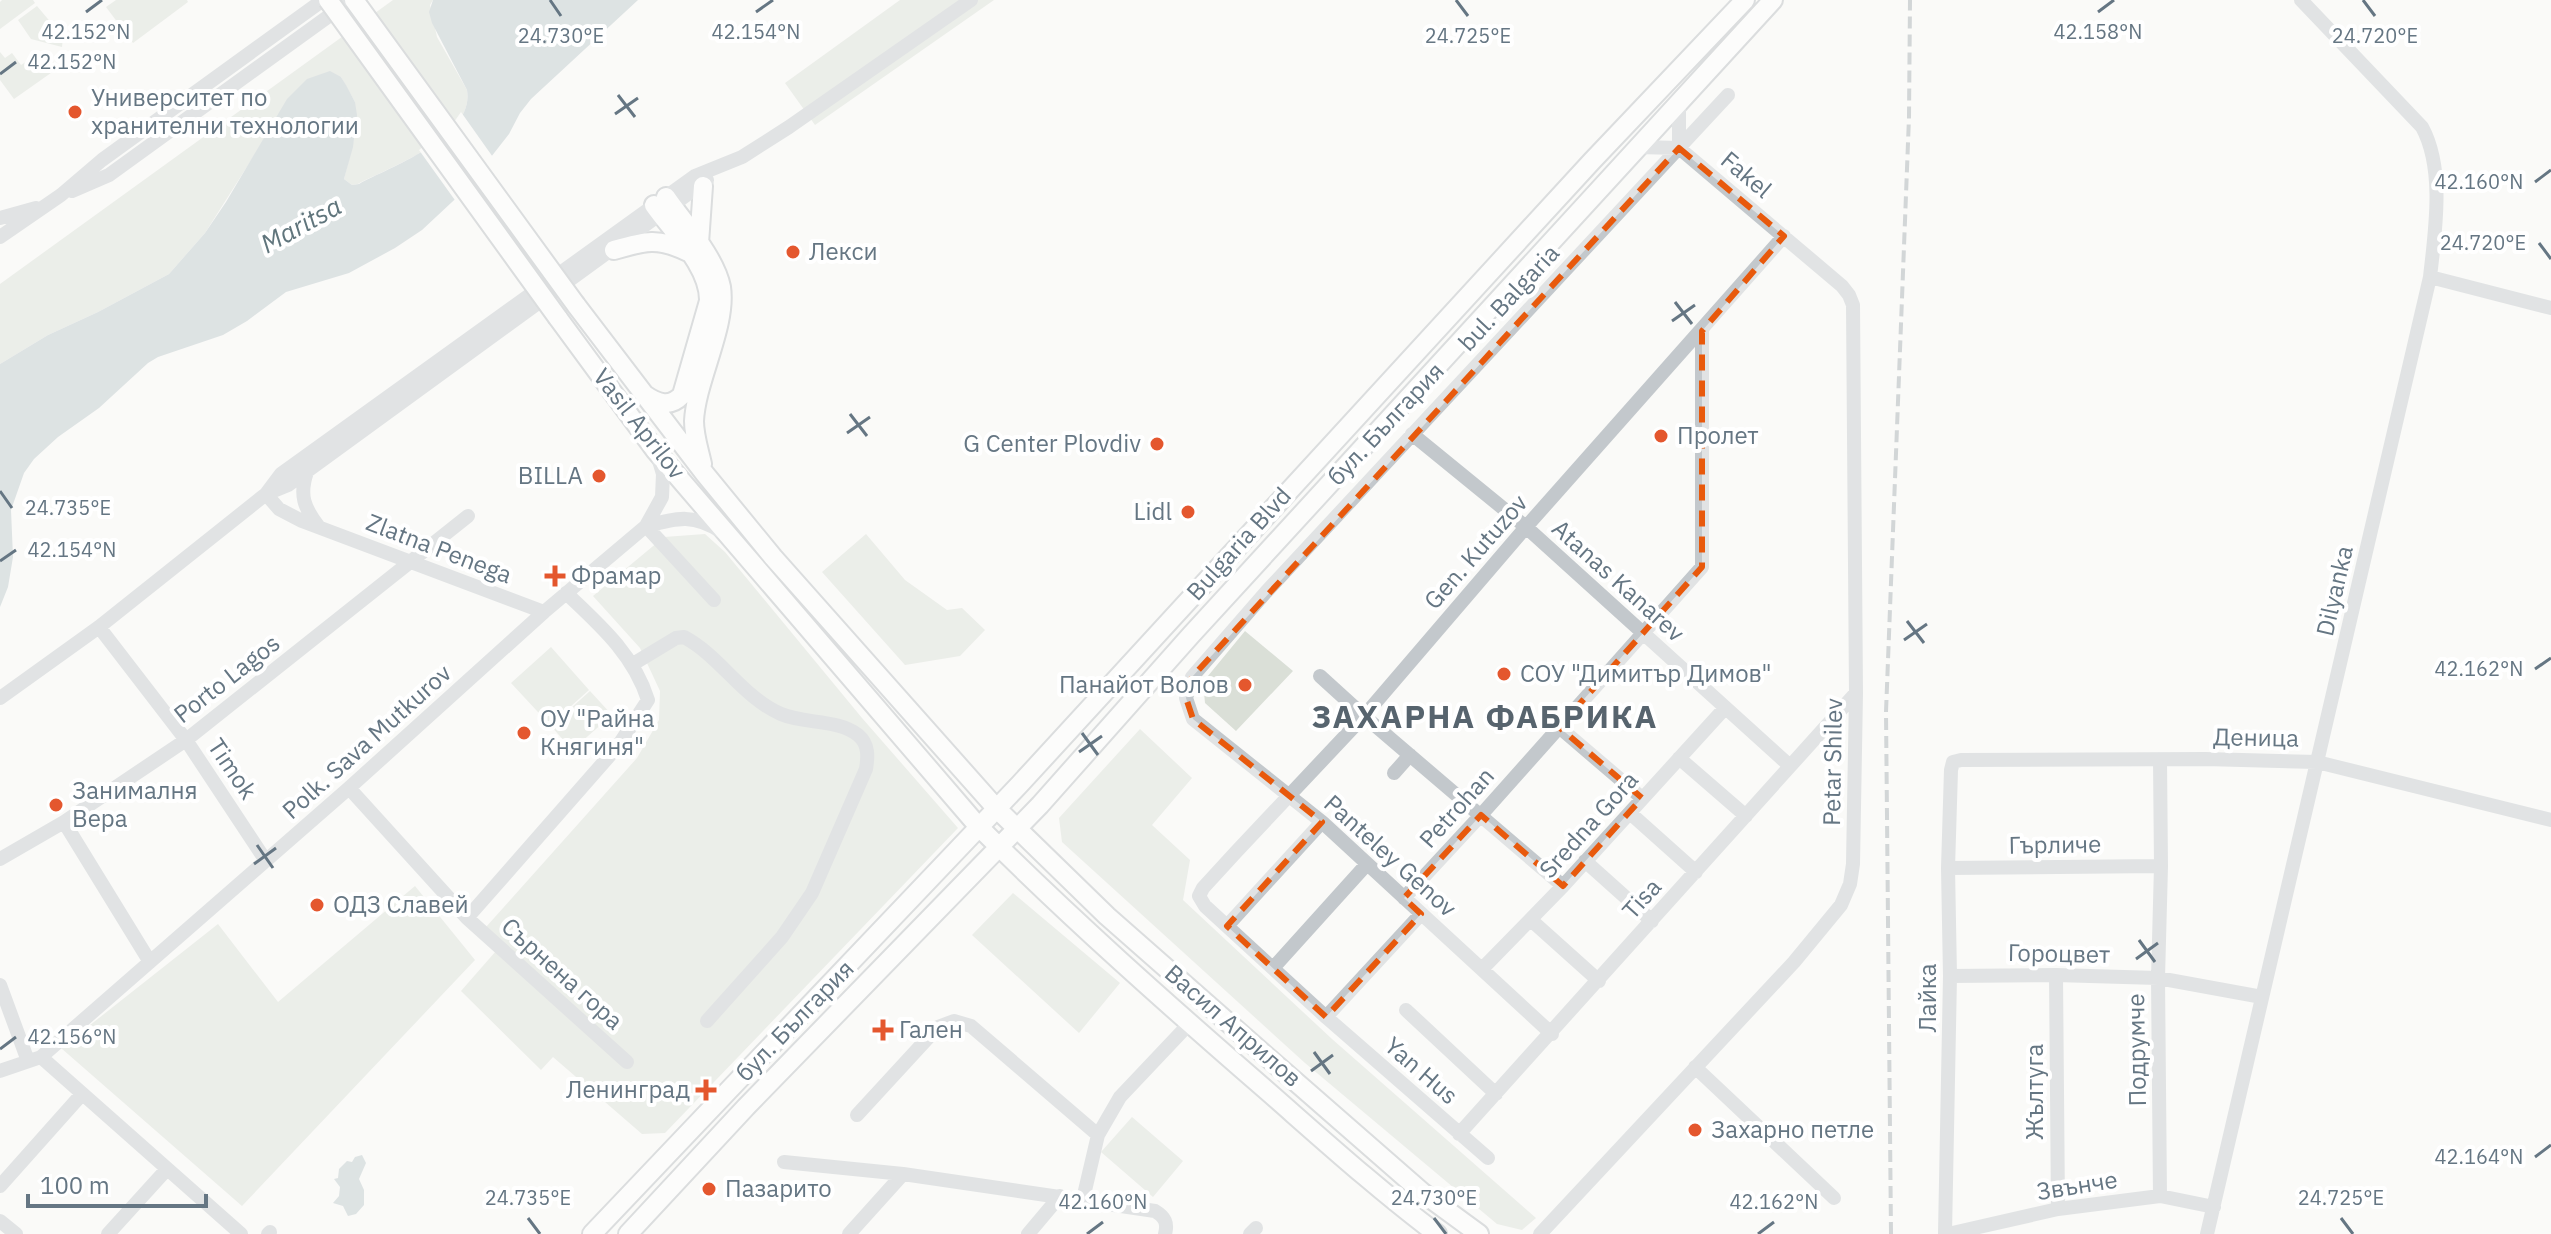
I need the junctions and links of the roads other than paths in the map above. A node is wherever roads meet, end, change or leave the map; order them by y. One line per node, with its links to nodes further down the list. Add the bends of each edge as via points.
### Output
1 (326, 0): 13 (street); 28 (main road, Vasil Aprilov, bridge)
2 (352, 0): 13 (street, via 109,175); 25 (main road, Vasil Aprilov, bridge)
3 (971, 0): 11 (street, via 789,127)
4 (1745, 0): 24 (main road, Bulgaria Blvd)
5 (1773, 0): 8 (main road, бул. България)
6 (2301, 0): 21 (street, Dilyanka, via 2428,139 2436,202)
7 (1728, 95): 10 (street, bul. Balgaria)
8 (1679, 101): 9 (main road, бул. България); 10 (street)
9 (1637, 147): 10 (street); 26 (main road, бул. България)
10 (1679, 148): 17 (street, Fakel); 27 (street, bul. Balgaria)
11 (718, 168): 12 (street); 15 (street, via 695,176)
12 (703, 186): 15 (street); 19 (main road)
13 (61, 195): 14 (street)
14 (47, 204): 16 (street); 18 (street)
15 (663, 206): 19 (main road); 20 (street); 31 (street, via 281,474)
16 (0, 218)
17 (1784, 236): 23 (street, Gen. Kutuzov); 45 (street, Petar Shilev, via 1842,286 1853,305)
18 (0, 237)
19 (694, 248): 20 (main road, via 654,241); 25 (main road, via 709,301 685,391 666,404); 30 (main road, via 718,278 721,299 694,423)
20 (614, 250): 29 (street)
21 (2430, 277): 22 (street); 56 (street, Dilyanka)
22 (2551, 308)
23 (1702, 331): 35 (street, Gen. Kutuzov); 42 (street, Petrohan, via 1702,567)
24 (1391, 379): 26 (main road); 62 (main road, Bulgaria Blvd)
25 (642, 393): 30 (main road, Vasil Aprilov)
26 (1410, 397): 70 (main road, бул. България)
27 (1412, 434): 35 (street, Atanas Kanarev); 49 (street, bul. Balgaria, via 1192,677 1186,698)
28 (655, 450): 33 (street, via 663,474 662,497); 36 (main road, Vasil Aprilov)
29 (307, 472): 31 (street); 34 (street, via 303,503)
30 (705, 474): 62 (main road, Vasil Aprilov)
31 (266, 494): 34 (street, Zlatna Penega, via 285,513); 41 (street)
32 (468, 516): 37 (street, Porto Lagos)
33 (646, 526): 36 (street, via 690,518); 38 (street, Polk. Sava Mutkurov); 39 (street)
34 (319, 527): 37 (street, Zlatna Penega)
35 (1526, 527): 42 (street, Atanas Kanarev); 48 (street, Gen. Kutuzov)
36 (728, 536): 69 (main road, Vasil Aprilov)
37 (411, 563): 40 (street, Zlatna Penega); 51 (street, Porto Lagos)
38 (566, 593): 40 (street, Polk. Sava Mutkurov); 43 (street, Сърнена гора)
39 (714, 600)
40 (544, 612): 59 (street, Polk. Sava Mutkurov)
41 (99, 627): 46 (street); 51 (street, Timok)
42 (1643, 632): 47 (street, Atanas Kanarev); 50 (street, Petrohan)
43 (633, 664): 83 (street, Сърнена гора, via 648,700 634,724); 99 (street, via 684,637 762,704 786,716 846,729 865,743 868,756 812,893 782,937)
44 (1320, 676): 48 (street)
45 (1856, 693): 57 (street, Tisa); 104 (street, Petar Shilev, via 1853,864 1841,905)
46 (0, 698)
47 (1725, 708): 53 (street, Sredna Gora); 57 (street, Atanas Kanarev)
48 (1364, 716): 52 (street); 60 (street, Gen. Kutuzov)
49 (1193, 719): 60 (street, Panteley Genov)
50 (1559, 727): 61 (street); 64 (street, Petrohan)
51 (186, 740): 67 (street, Porto Lagos); 73 (street, Timok)
52 (1410, 755): 58 (street); 64 (street)
53 (1679, 758): 61 (street, Sredna Gora); 65 (street)
54 (2160, 760): 55 (street, Деница); 56 (street, Деница); 76 (street, Подрумче)
55 (1953, 762): 77 (street, Лайка)
56 (2317, 762): 66 (street, Деница); 95 (street, Dilyanka)
57 (1790, 766): 65 (street, Tisa)
58 (1394, 773)
59 (349, 788): 73 (street, Polk. Sava Mutkurov); 83 (street, Сърнена гора)
60 (1288, 796): 68 (street, Panteley Genov); 80 (street, Gen. Kutuzov)
61 (1642, 798): 63 (street, Sredna Gora)
62 (996, 808): 69 (main road, бул. България); 70 (main road, Васил Априлов)
63 (1630, 813): 74 (street, Sredna Gora); 78 (street)
64 (1481, 815): 79 (street); 81 (street, Petrohan)
65 (1746, 816): 78 (street, Tisa)
66 (2551, 820)
67 (64, 822): 72 (street, Porto Lagos); 87 (street)
68 (1322, 822): 75 (street, Panteley Genov); 86 (street)
69 (978, 826): 71 (main road, Васил Априлов); 128 (main road, бул. България)
70 (1017, 829): 71 (main road, бул. България); 135 (main road, Васил Априлов, via 1265,1055 1423,1193)
71 (999, 848): 100 (main road, Васил Априлов); 129 (main road)
72 (0, 859)
73 (266, 861): 87 (street, Polk. Sava Mutkurov)
74 (1585, 861): 79 (street, Sredna Gora); 85 (street)
75 (1367, 864): 81 (street, Panteley Genov); 88 (street)
76 (2161, 866): 77 (street, Гърличе); 92 (street, Подрумче)
77 (1948, 868): 91 (street, Лайка)
78 (1696, 872): 85 (street, Tisa)
79 (1563, 886): 84 (street, Sredna Gora)
80 (1199, 896): 86 (street, Yan Hus)
81 (1404, 898): 82 (street, Panteley Genov)
82 (1421, 914): 89 (street, Panteley Genov); 98 (street)
83 (467, 918): 103 (street, Сърнена гора)
84 (1531, 920): 89 (street, Sredna Gora); 93 (street)
85 (1652, 921): 93 (street, Tisa)
86 (1227, 926): 88 (street, Yan Hus)
87 (150, 962): 102 (street, Polk. Sava Mutkurov)
88 (1273, 968): 98 (street, Yan Hus)
89 (1483, 968): 101 (street, Panteley Genov)
90 (2056, 975): 91 (street, Гороцвет); 92 (street, Гороцвет); 123 (street, Жълтуга)
91 (1950, 976): 138 (street, Лайка)
92 (2158, 978): 95 (street, Гороцвет); 118 (street, Подрумче)
93 (1599, 981): 101 (street, Tisa)
94 (0, 985): 97 (street)
95 (2262, 997): 121 (street, Dilyanka)
96 (1406, 1010): 107 (street)
97 (5, 1015): 102 (street)
98 (1326, 1017): 109 (street, Yan Hus)
99 (707, 1021)
100 (1190, 1023): 110 (street, via 1120,1097); 116 (main road, Васил Априлов)
101 (1552, 1034): 107 (street, Tisa)
102 (34, 1059): 105 (street, Polk. Sava Mutkurov); 106 (street)
103 (627, 1062)
104 (1695, 1067): 119 (street); 122 (street, Petar Shilev)
105 (0, 1071)
106 (82, 1094): 113 (street); 115 (street)
107 (1496, 1094): 109 (street, Tisa)
108 (857, 1115): 110 (street, via 938,1027 954,1021 971,1026)
109 (1459, 1134): 111 (street, Yan Hus)
110 (1098, 1135): 120 (street)
111 (1488, 1158)
112 (784, 1162): 114 (street)
113 (167, 1169): 126 (street); 127 (street)
114 (903, 1174): 117 (street); 130 (street)
115 (0, 1186)
116 (1383, 1191): 133 (main road); 134 (main road, Васил Априлов)
117 (1060, 1196): 120 (street); 131 (street)
118 (2160, 1196): 121 (street, Звънче); 123 (street, Звънче)
119 (1834, 1198)
120 (1083, 1199): 132 (street, via 1155,1211 1167,1225)
121 (2214, 1207): 139 (street, Dilyanka)
122 (1564, 1208): 136 (street, Petar Shilev); 137 (street, Petar Shilev)
123 (2058, 1209): 138 (street, Звънче)
124 (0, 1221): 125 (street)
125 (16, 1234)
126 (108, 1234)
127 (241, 1234)
128 (592, 1234)
129 (628, 1234)
130 (849, 1234)
131 (1028, 1234)
132 (1165, 1234)
133 (1419, 1234)
134 (1437, 1234)
135 (1479, 1234)
136 (1540, 1234)
137 (1551, 1234)
138 (1947, 1234)
139 (2207, 1234)

